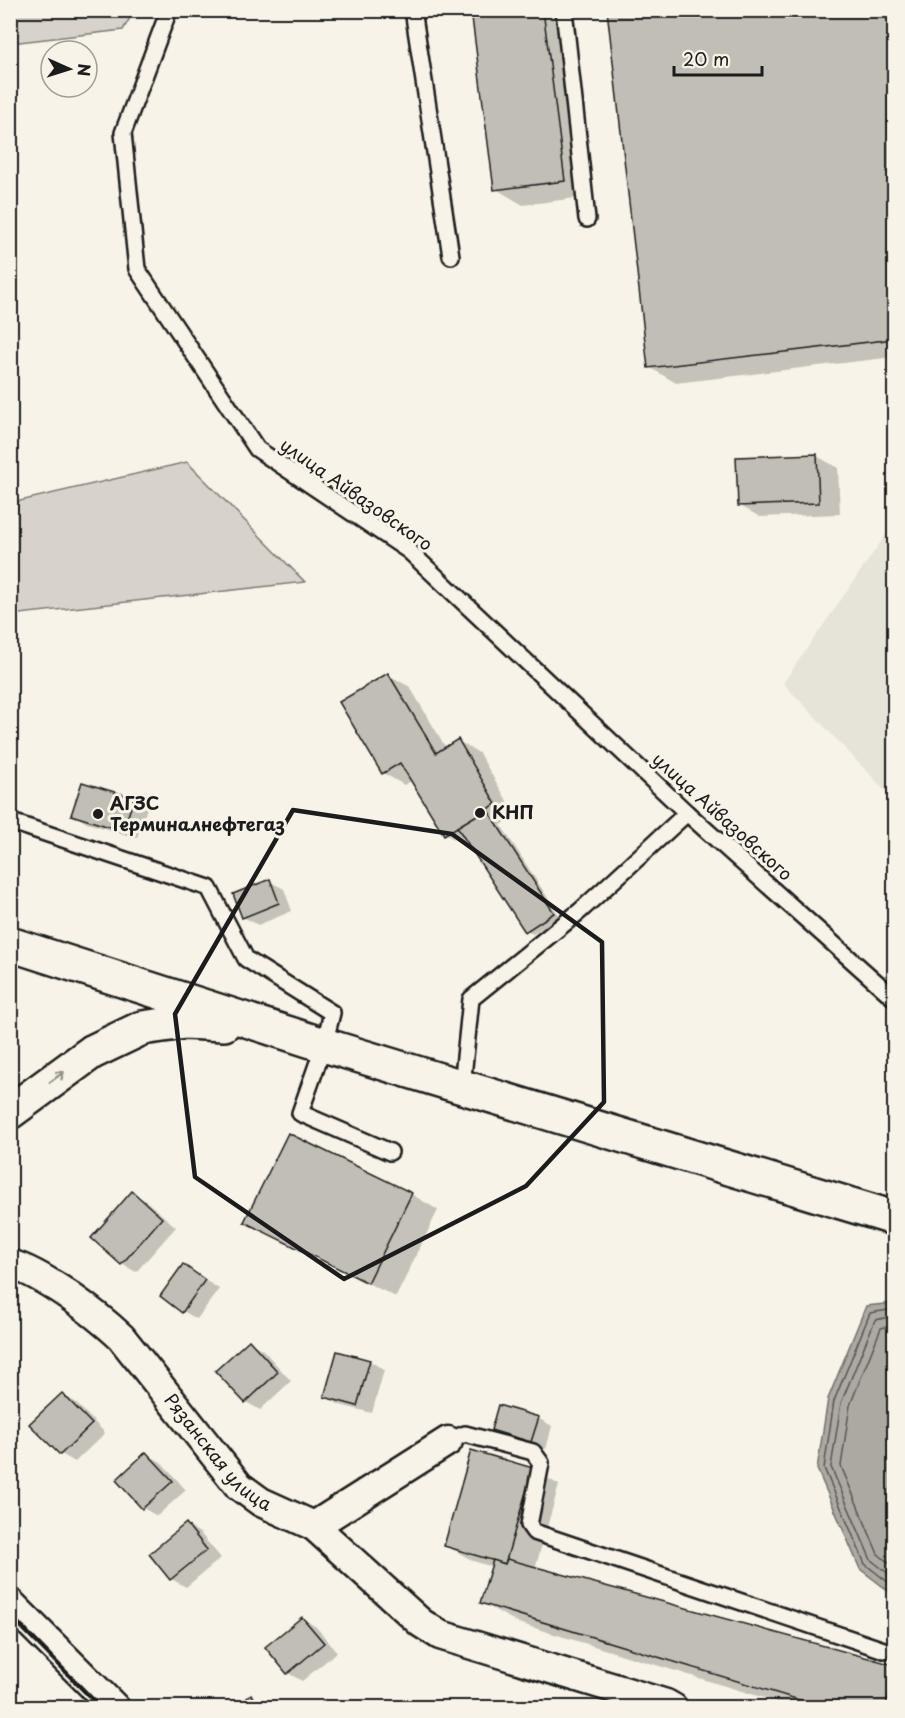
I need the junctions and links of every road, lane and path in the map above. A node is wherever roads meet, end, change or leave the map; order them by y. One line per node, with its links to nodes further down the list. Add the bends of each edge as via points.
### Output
1 (168, 10): 6 (lane, улица Айвазовского, via 123,133 137,269 257,449 409,551)
2 (413, 10): 5 (lane)
3 (564, 10): 4 (lane)
4 (587, 219)
5 (451, 256)
6 (687, 813): 9 (lane, улица Айвазовского); 12 (lane, via 580,911 471,999)
7 (10, 827): 11 (lane, via 18,824 209,888 246,958 332,1013)
8 (10, 944): 10 (main road)
9 (894, 998)
10 (268, 1026): 11 (main road); 13 (main road, one-way to 10, via 92,1052 142,1028 185,1022)
11 (324, 1045): 12 (main road); 14 (lane, via 300,1113)
12 (462, 1086): 15 (main road)
13 (10, 1112)
14 (390, 1152)
15 (894, 1218)
16 (10, 1264): 18 (street, Рязанская улица, via 67,1295 121,1337 239,1486 261,1502)
17 (448, 1441): 18 (street); 20 (lane, via 465,1434 533,1452 541,1462 530,1525 534,1532)
18 (314, 1526): 22 (street, Рязанская улица, via 421,1623 440,1635)
19 (10, 1603): 21 (street)
20 (884, 1650)
21 (115, 1707)
22 (673, 1707)

